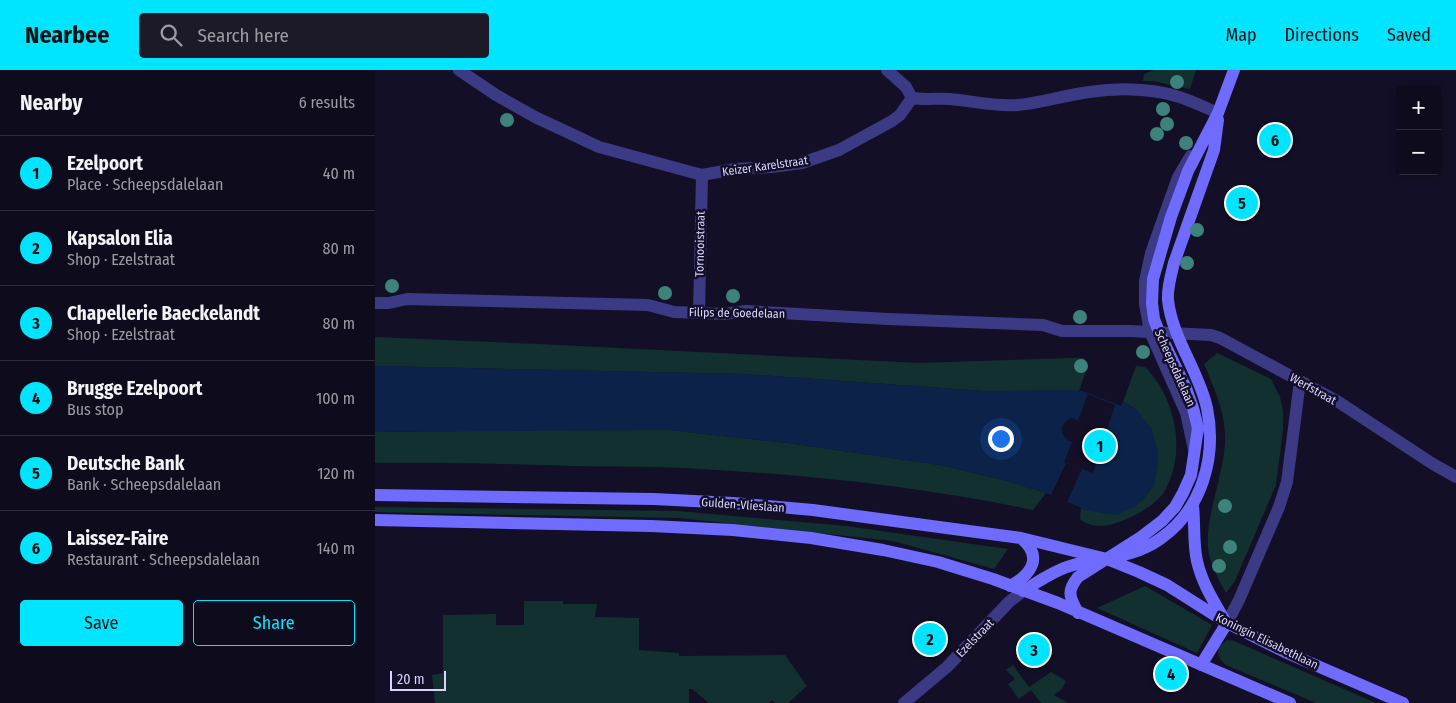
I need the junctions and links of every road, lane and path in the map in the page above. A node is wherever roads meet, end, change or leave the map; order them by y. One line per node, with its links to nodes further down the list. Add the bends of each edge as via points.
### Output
1 (459, 70): 6 (street, Keizer Karelstraat, via 535,117 599,147)
2 (887, 70): 4 (street, via 906,87)
3 (1234, 70): 5 (main road, Scheepsdalelaan)
4 (912, 98): 5 (street, via 995,106 1046,101 1089,92 1132,90 1175,96); 6 (street, Keizer Karelstraat, via 892,121 823,157 802,163)
5 (1218, 113): 9 (main road, Scheepsdalelaan, via 1188,171 1157,262 1153,279); 10 (main road, Scheepsdalelaan, via 1214,150 1170,279 1168,299)
6 (701, 175): 8 (street, Tornooistraat)
7 (375, 303): 8 (street, Filips de Goedelaan, via 389,304 407,299 648,305 674,312)
8 (699, 313): 9 (street, Filips de Goedelaan, via 746,311 1043,326 1062,331)
9 (1154, 332): 10 (street, Werfstraat); 17 (main road, Scheepsdalelaan, via 1193,408 1198,428 1191,475 1175,507 1163,521)
10 (1178, 333): 11 (street, Werfstraat, via 1220,338); 14 (main road, Scheepsdalelaan, via 1207,407 1210,432 1205,475)
11 (1300, 381): 12 (street, Werfstraat); 21 (street, via 1287,482)
12 (1456, 476)
13 (375, 495): 16 (main road, Gulden-Vlieslaan, via 733,503 823,511)
14 (1193, 506): 17 (main road, via 1159,541 1137,552); 21 (main road, via 1197,561 1202,579)
15 (375, 520): 18 (main road, Gulden-Vlieslaan, via 651,526 811,538 939,562)
16 (1021, 538): 17 (main road, Gulden-Vlieslaan); 18 (main road, via 1031,549 1033,563 1022,579)
17 (1107, 559): 19 (main road, via 1061,569); 20 (main road, Scheepsdalelaan, via 1073,583 1070,592); 21 (main road, Koningin Elisabethlaan, via 1167,585)
18 (1010, 586): 19 (main road, Gulden-Vlieslaan)
19 (1023, 591): 20 (main road); 23 (street, Ezelstraat, via 947,667)
20 (1078, 613): 22 (main road)
21 (1227, 623): 22 (main road); 25 (main road, Koningin Elisabethlaan)
22 (1201, 665): 24 (main road)
23 (904, 703)
24 (1290, 703)
25 (1403, 703)

